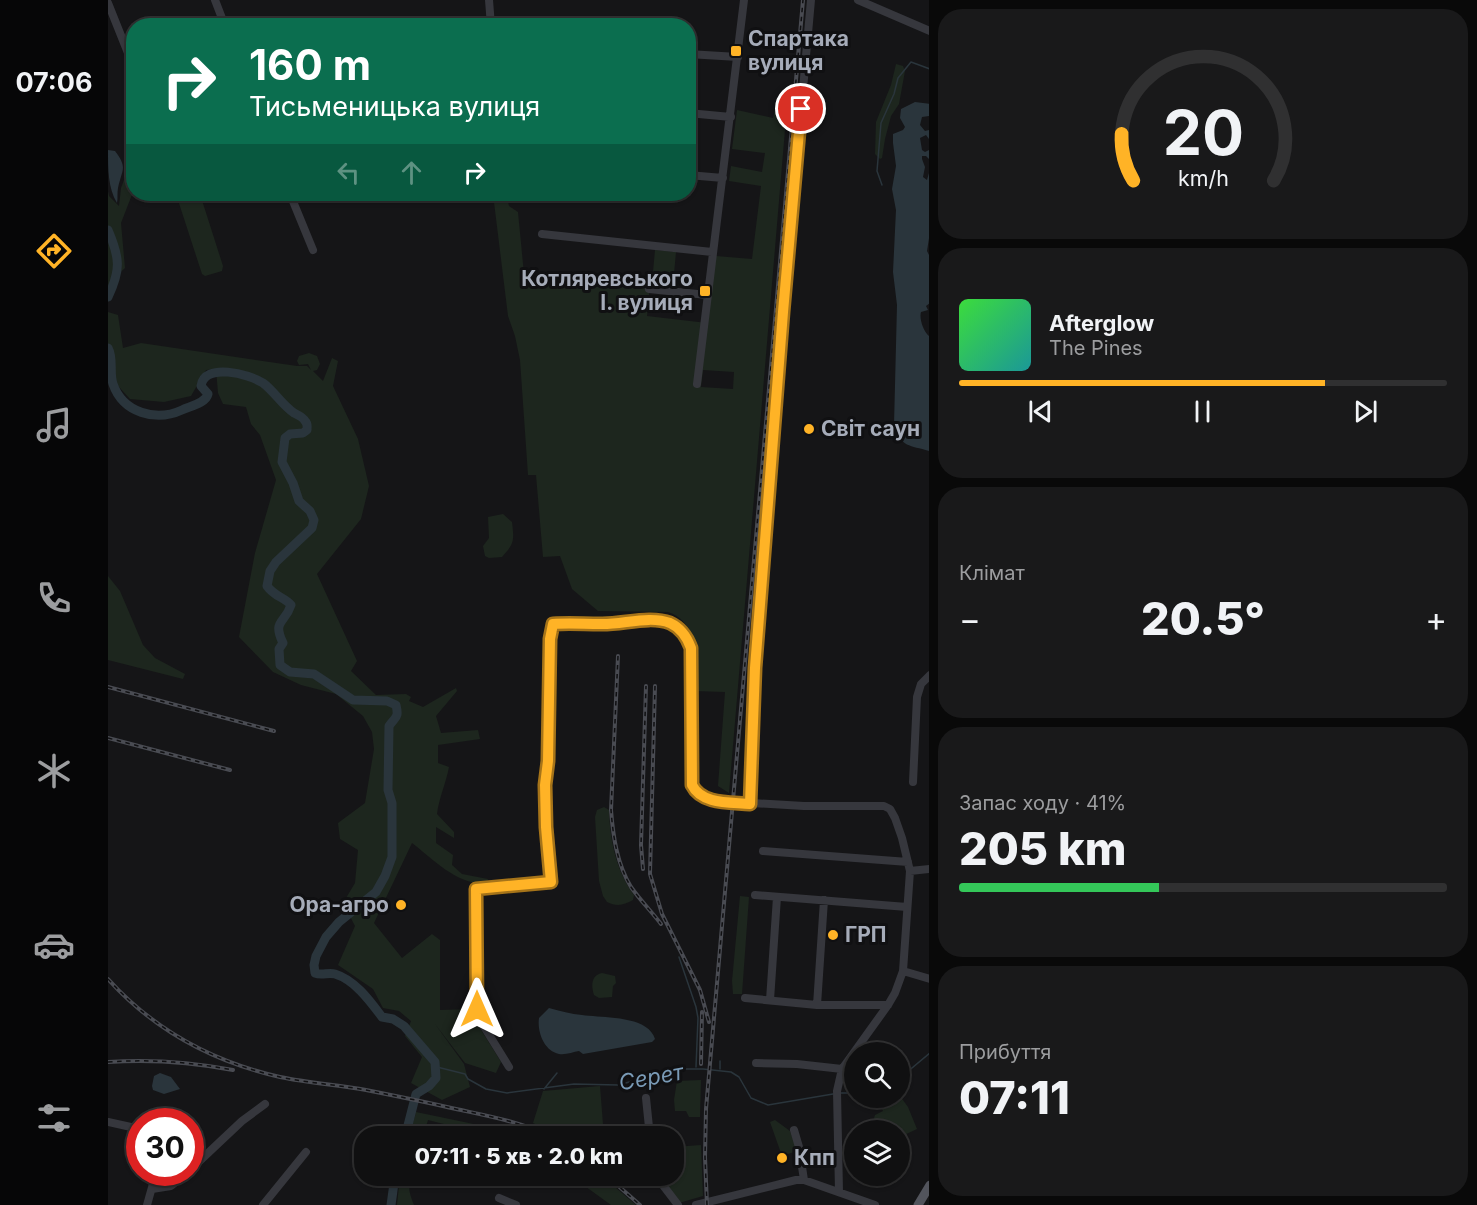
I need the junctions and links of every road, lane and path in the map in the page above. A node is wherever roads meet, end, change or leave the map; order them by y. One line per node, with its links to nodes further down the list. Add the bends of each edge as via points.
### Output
1 (215, 0): 7 (street)
2 (489, 0): 8 (street)
3 (744, 0): 12 (street)
4 (811, 0): 26 (street, via 755,668)
5 (858, 0): 9 (street)
6 (108, 3): 10 (street)
7 (222, 18)
8 (490, 18)
9 (929, 31)
10 (126, 48)
11 (696, 54): 12 (street)
12 (738, 57): 14 (street)
13 (696, 115): 14 (street)
14 (731, 117): 16 (street)
15 (696, 176): 16 (street)
16 (723, 178): 20 (street)
17 (293, 201): 19 (street)
18 (542, 234): 20 (street)
19 (313, 250)
20 (712, 252): 22 (street)
21 (649, 289): 22 (street)
22 (707, 295): 23 (street)
23 (697, 384)
24 (929, 676): 25 (street, via 917,697)
25 (913, 782)
26 (750, 804): 28 (street, via 880,805 890,809); 41 (street, via 709,799 692,785 691,648 677,626 657,620 553,624 545,785 551,882 476,889 478,1017)
27 (764, 851): 28 (street)
28 (909, 866): 29 (street); 33 (street)
29 (929, 869)
30 (755, 896): 31 (street)
31 (777, 897): 32 (street); 37 (street)
32 (824, 900): 33 (street); 38 (street)
33 (907, 907): 34 (street)
34 (903, 971): 35 (street); 39 (street)
35 (929, 979)
36 (745, 998): 37 (street)
37 (770, 1000): 38 (street)
38 (817, 1005): 39 (street)
39 (888, 1005): 42 (street)
40 (756, 1063): 42 (street)
41 (509, 1067)
42 (842, 1069): 57 (street, via 837,1095)
43 (646, 1098): 47 (street)
44 (265, 1104): 50 (street)
45 (108, 1122): 46 (street)
46 (126, 1126)
47 (649, 1126)
48 (794, 1130): 51 (street)
49 (306, 1152): 60 (street)
50 (204, 1157)
51 (804, 1180): 57 (street); 63 (street)
52 (153, 1186): 56 (street)
53 (171, 1186): 56 (street)
54 (664, 1186): 62 (street)
55 (929, 1187): 65 (main road)
56 (152, 1189): 59 (street)
57 (839, 1192): 64 (street)
58 (499, 1198): 61 (street)
59 (147, 1205)
60 (263, 1205)
61 (516, 1205)
62 (678, 1205)
63 (696, 1205)
64 (875, 1205)
65 (918, 1205)

